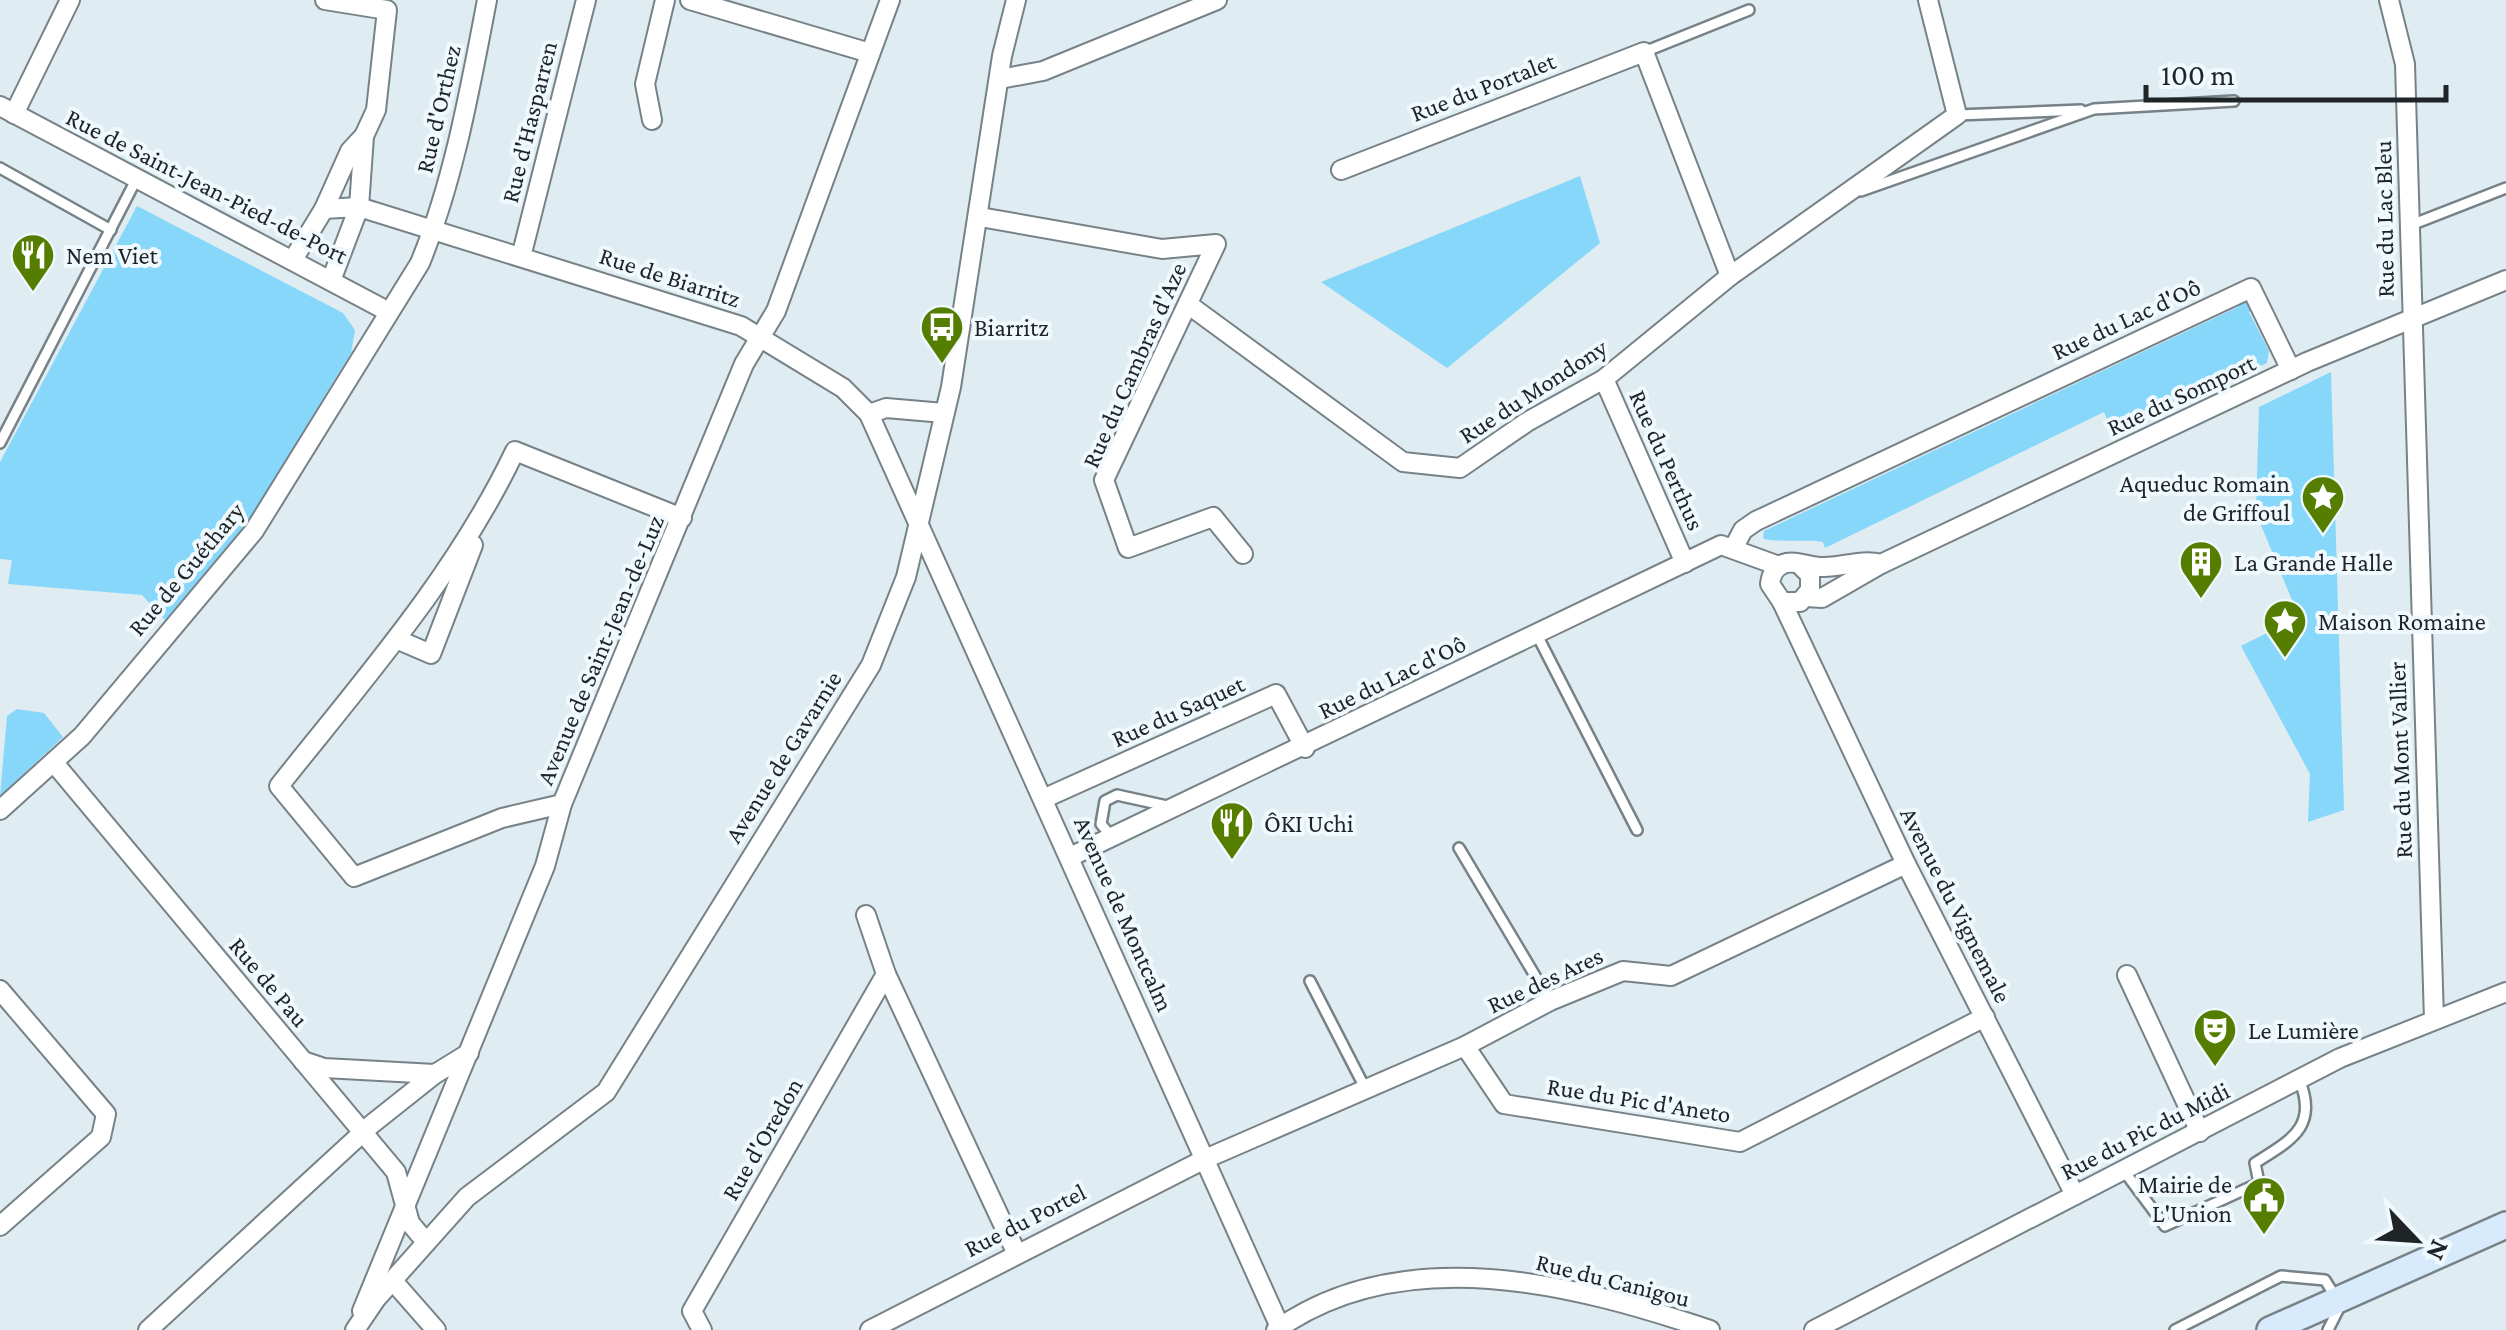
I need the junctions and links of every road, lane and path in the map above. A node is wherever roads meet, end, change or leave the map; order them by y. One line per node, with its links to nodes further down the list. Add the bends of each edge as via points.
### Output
1 (70, 0): 18 (street)
2 (325, 0): 21 (street, via 386,10 376,110)
3 (488, 0): 31 (street, Rue d'Orthez)
4 (586, 0): 33 (street, Rue d'Hasparren)
5 (665, 0): 20 (street, via 645,84)
6 (690, 0): 14 (street)
7 (890, 0): 14 (street, Avenue de Saint-Jean-de-Luz)
8 (1016, 0): 15 (street, Avenue de Gavarnie)
9 (1217, 0): 15 (street, via 1043,71)
10 (1928, 0): 19 (street)
11 (2388, 0): 30 (street, Rue du Lac Bleu, via 2405,64)
12 (1750, 10): 13 (lane, Rue du Portalet)
13 (1644, 52): 23 (street, Rue du Portalet); 35 (street)
14 (870, 53): 41 (street, Avenue de Saint-Jean-de-Luz)
15 (1000, 80): 29 (street, Avenue de Gavarnie)
16 (2234, 101): 17 (lane, Rue du Mondony)
17 (2094, 109): 19 (lane, Rue du Mondony); 26 (lane, Rue du Mondony)
18 (7, 110): 24 (street, Rue de Saint-Jean-Pied-de-Port)
19 (1957, 115): 26 (street, Rue du Mondony)
20 (652, 120)
21 (364, 136): 27 (street); 28 (street, via 350,150)
22 (0, 168): 32 (lane)
23 (1341, 170)
24 (137, 178): 32 (lane); 34 (street, Rue de Saint-Jean-Pied-de-Port)
25 (2506, 188): 30 (lane)
26 (1844, 197): 35 (street, Rue du Mondony)
27 (359, 207): 28 (street, Rue de Biarritz); 31 (street, Rue de Biarritz); 36 (street)
28 (324, 209): 34 (street)
29 (980, 217): 38 (street, Rue du Cambras d'Aze, via 1162,249 1216,244); 44 (street, Avenue de Gavarnie)
30 (2409, 226): 40 (street, Rue du Lac Bleu)
31 (434, 228): 33 (street, Rue de Biarritz); 39 (street, Rue de Guéthary)
32 (111, 230): 46 (lane)
33 (522, 256): 41 (street, Rue de Biarritz)
34 (294, 258): 36 (street, Rue de Saint-Jean-Pied-de-Port)
35 (1730, 276): 43 (street, Rue du Mondony)
36 (332, 278): 39 (street, Rue de Saint-Jean-Pied-de-Port)
37 (2506, 280): 40 (street, Rue du Somport)
38 (1189, 305): 43 (street, Rue du Mondony, via 1403,462 1460,468); 51 (street, Rue du Cambras d'Aze, via 1104,480 1128,548 1213,518)
39 (389, 312): 61 (street, Rue de Guéthary, via 254,531)
40 (2411, 318): 42 (street, Rue du Somport); 79 (street, Rue du Mont Vallier)
41 (762, 336): 45 (street, Rue de Biarritz, via 843,388); 47 (street, Avenue de Saint-Jean-de-Luz, via 744,364)
42 (2291, 370): 50 (street, Rue du Lac d'Oô, via 2251,288 1756,521 1742,530); 54 (street, Rue du Somport)
43 (1604, 379): 52 (street, Rue du Perthus)
44 (944, 413): 45 (street, via 886,408); 49 (street, Avenue de Gavarnie)
45 (869, 414): 49 (street, Rue de Biarritz)
46 (0, 444)
47 (682, 518): 48 (street, via 516,451); 63 (street, Avenue de Saint-Jean-de-Luz)
48 (483, 520): 59 (street); 59 (street, via 431,654)
49 (918, 524): 62 (street, Avenue de Montcalm); 94 (street, Avenue de Gavarnie, via 901,593 871,666 606,1092 508,1163)
50 (1739, 550): 52 (street, Rue du Lac d'Oô, via 1722,545); 55 (street); 56 (street)
51 (1243, 554)
52 (1685, 562): 58 (street, Rue du Lac d'Oô)
53 (1799, 564): 54 (street, Rue du Somport); 55 (street, Rue du Somport); 57 (street, via 1810,575)
54 (1881, 564): 57 (street, Rue du Somport, via 1822,598)
55 (1778, 566): 56 (street)
56 (1770, 584): 57 (street)
57 (1796, 600): 70 (street, Avenue du Vignemale, via 1795,635)
58 (1537, 634): 60 (street, Rue du Lac d'Oô); 66 (lane)
59 (396, 640): 63 (street, via 280,786 354,878 502,818)
60 (1305, 748): 62 (street, Rue du Saquet, via 1276,694); 64 (street, Rue du Lac d'Oô)
61 (55, 764): 65 (street, Rue de Guéthary); 82 (street, Rue de Pau)
62 (1046, 798): 69 (street, Avenue de Montcalm)
63 (562, 804): 81 (street, Avenue de Saint-Jean-de-Luz, via 545,866)
64 (1174, 809): 67 (street, Rue du Lac d'Oô); 67 (lane, via 1116,795 1100,815)
65 (0, 810)
66 (1636, 830)
67 (1113, 838): 69 (street, Rue du Lac d'Oô)
68 (1459, 848): 77 (lane)
69 (1072, 856): 88 (street, Avenue de Montcalm)
70 (1906, 864): 77 (street, Rue des Ares, via 1671,976 1623,971); 78 (street, Avenue du Vignemale)
71 (866, 914): 72 (street)
72 (886, 974): 95 (street); 102 (street, Rue d'Oredon, via 692,1311)
73 (2127, 974): 86 (street)
74 (1310, 981): 85 (lane)
75 (0, 990): 93 (street, via 106,1114 101,1137)
76 (2506, 992): 79 (street, Rue du Pic du Midi)
77 (1550, 1001): 80 (street, Rue des Ares)
78 (1985, 1017): 80 (street, Rue du Pic d'Aneto, via 1740,1142 1504,1104); 90 (street, Avenue du Vignemale)
79 (2434, 1020): 84 (street, Rue du Pic du Midi)
80 (1465, 1046): 85 (street, Rue des Ares)
81 (470, 1053): 83 (street); 91 (street, Avenue de Saint-Jean-de-Luz)
82 (302, 1060): 83 (street, via 324,1068); 87 (street, Rue de Pau)
83 (435, 1074): 87 (street)
84 (2299, 1079): 86 (street, Rue du Pic du Midi); 89 (lane, via 2308,1101 2296,1137 2254,1163 2259,1183 2165,1226)
85 (1364, 1086): 88 (street, Rue des Ares)
86 (2200, 1132): 89 (street, Rue du Pic du Midi)
87 (362, 1136): 91 (street, Rue de Pau, via 396,1172); 100 (street)
88 (1205, 1158): 95 (street, Rue du Portel); 99 (street, Avenue de Montcalm)
89 (2124, 1170): 90 (street, Rue du Pic du Midi)
90 (2075, 1196): 105 (street, Rue du Pic du Midi)
91 (407, 1202): 94 (street, Rue de Pau, via 410,1223); 98 (street, Avenue de Saint-Jean-de-Luz)
92 (2506, 1225): 97 (main road)
93 (0, 1226)
94 (426, 1242): 96 (street, Avenue de Gavarnie)
95 (1016, 1252): 103 (street, Rue du Portel)
96 (393, 1281): 98 (street, Avenue de Gavarnie); 101 (street)
97 (2341, 1298): 106 (lane, via 2325,1280 2280,1276); 107 (main road); 108 (lane)
98 (357, 1326)
99 (1278, 1328): 104 (street, Rue du Canigou, via 1360,1286 1438,1276 1530,1283)
100 (148, 1330)
101 (436, 1330)
102 (702, 1330)
103 (870, 1330)
104 (1710, 1330)
105 (1814, 1330)
106 (2175, 1330)
107 (2270, 1330)
108 (2328, 1330)

